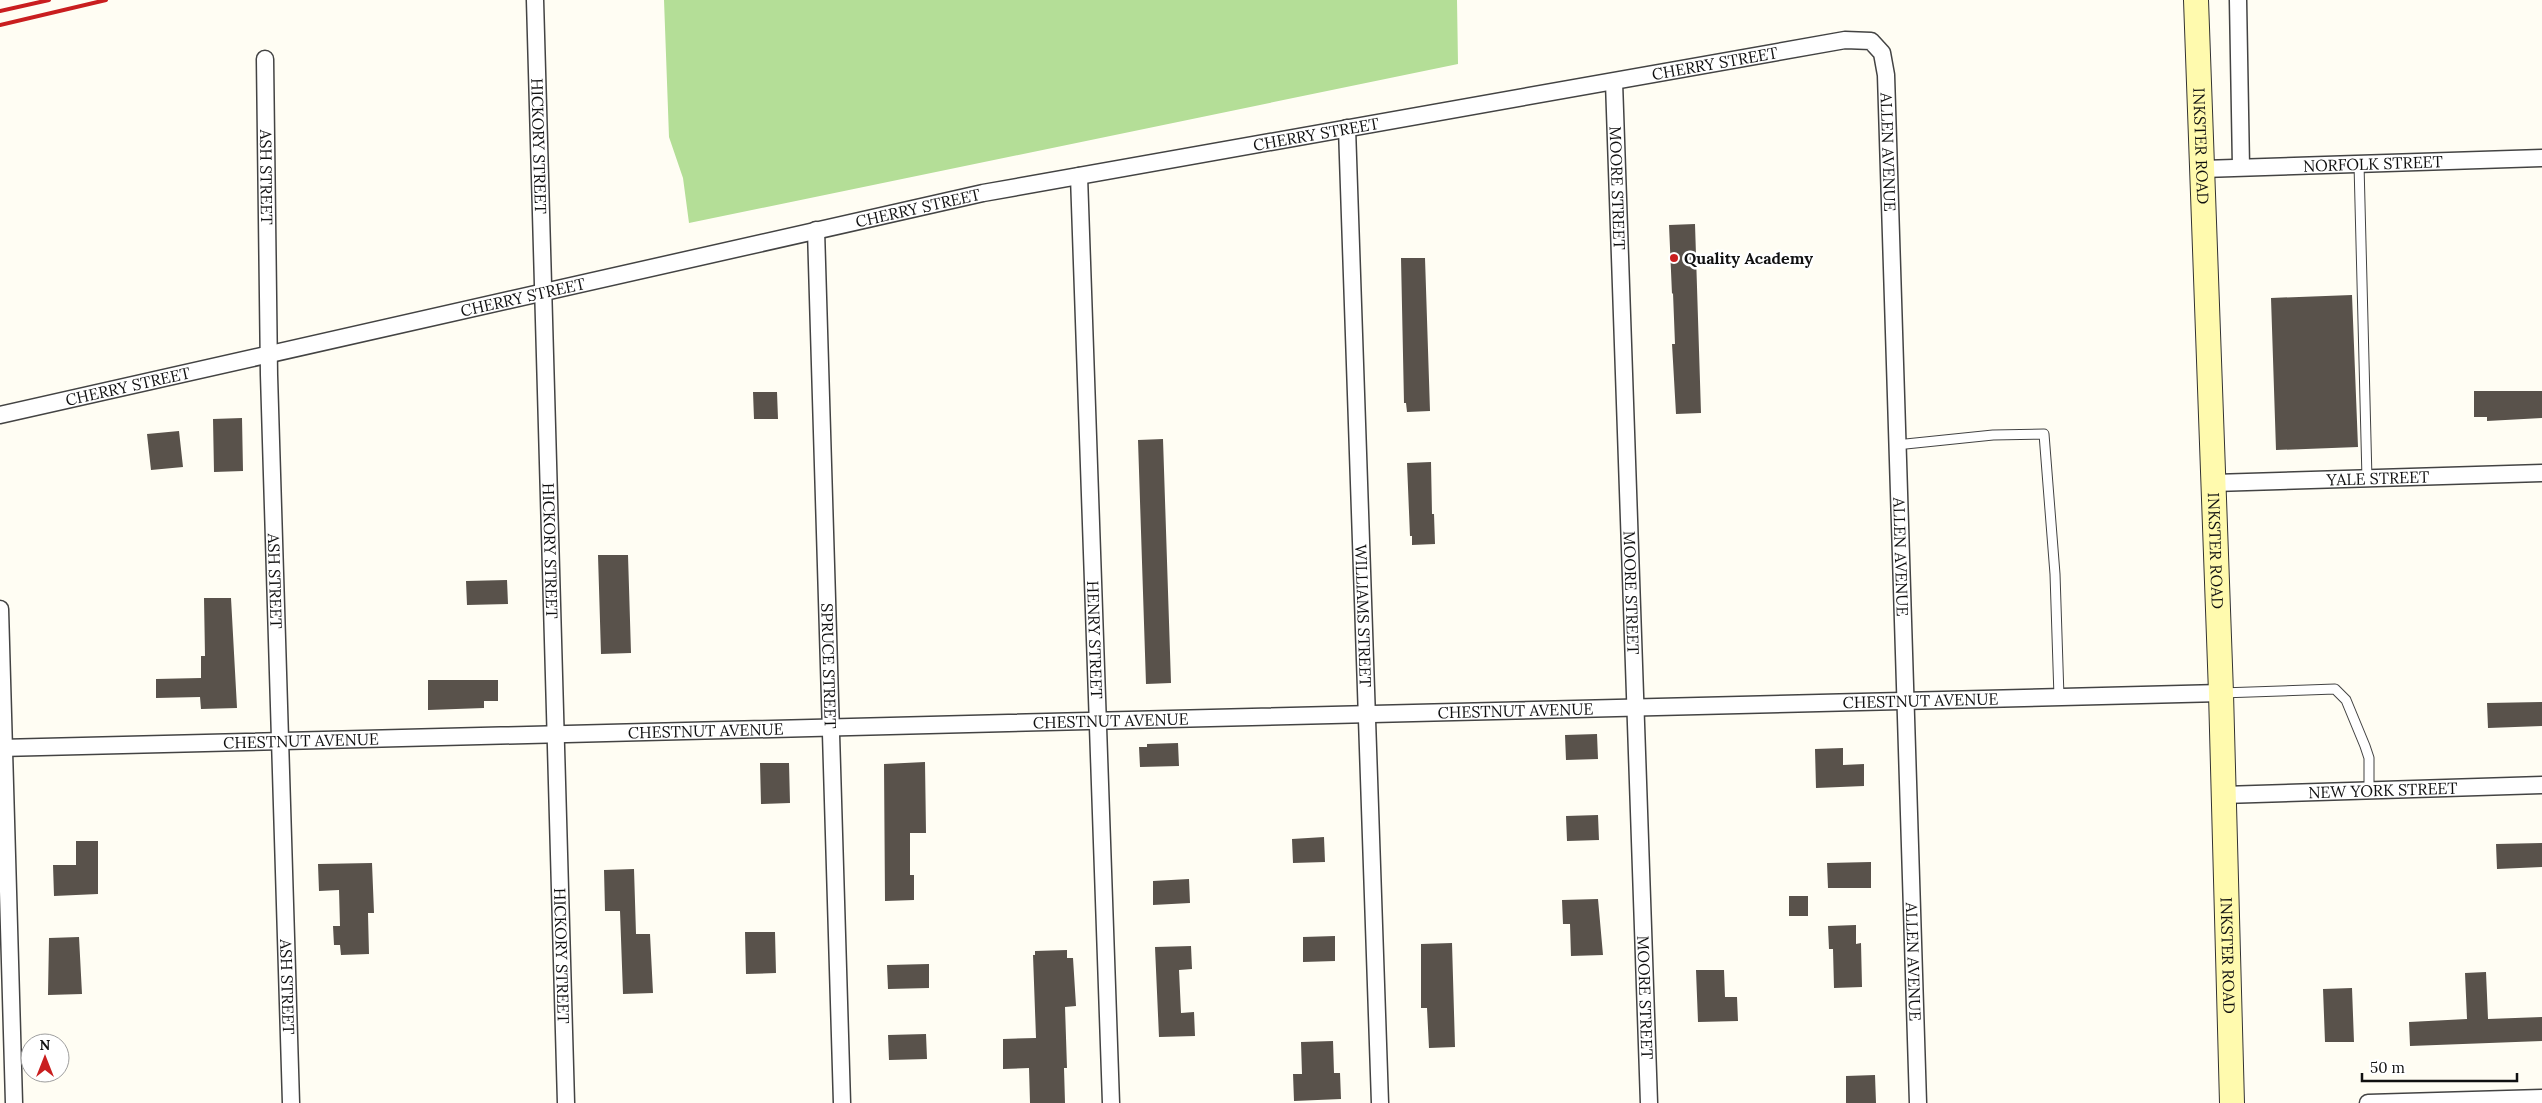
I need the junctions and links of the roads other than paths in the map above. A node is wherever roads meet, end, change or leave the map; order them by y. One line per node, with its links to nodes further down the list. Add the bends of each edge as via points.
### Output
1 (535, 0): 14 (street, HICKORY STREET)
2 (2196, 0): 11 (main road, INKSTER ROAD)
3 (2238, 0): 10 (street)
4 (1845, 40): 6 (street, CHERRY STREET); 17 (street, ALLEN AVENUE, via 1871,41 1882,53 1886,75)
5 (265, 59): 15 (street, ASH STREET)
6 (1614, 82): 7 (street, CHERRY STREET); 25 (street, MOORE STREET)
7 (1348, 128): 12 (street, CHERRY STREET); 26 (street, WILLIAMS STREET)
8 (2542, 158): 9 (street, NORFOLK STREET)
9 (2359, 164): 10 (street, NORFOLK STREET); 19 (lane)
10 (2241, 167): 11 (street, NORFOLK STREET)
11 (2203, 169): 20 (main road, INKSTER ROAD)
12 (1079, 176): 13 (street, CHERRY STREET, via 983,193); 27 (street, HENRY STREET)
13 (816, 230): 14 (street, CHERRY STREET); 28 (street, SPRUCE STREET)
14 (542, 292): 15 (street, CHERRY STREET); 29 (street, HICKORY STREET)
15 (269, 354): 16 (street, CHERRY STREET); 30 (street, ASH STREET)
16 (0, 415)
17 (1896, 446): 23 (lane, via 1993,435 2044,434 2055,574); 24 (street, ALLEN AVENUE)
18 (2542, 473): 19 (street, YALE STREET)
19 (2367, 479): 20 (street, YALE STREET)
20 (2214, 484): 22 (main road, INKSTER ROAD)
21 (0, 609): 31 (street)
22 (2221, 693): 23 (street, CHESTNUT AVENUE); 33 (lane, via 2335,689 2346,700 2367,752); 34 (main road, INKSTER ROAD)
23 (2059, 697): 24 (street, CHESTNUT AVENUE)
24 (1905, 701): 25 (street, CHESTNUT AVENUE); 43 (street, ALLEN AVENUE)
25 (1636, 707): 26 (street, CHESTNUT AVENUE); 42 (street, MOORE STREET)
26 (1367, 714): 27 (street, CHESTNUT AVENUE); 41 (street, WILLIAMS STREET)
27 (1098, 720): 28 (street, CHESTNUT AVENUE); 40 (street, HENRY STREET)
28 (831, 727): 29 (street, CHESTNUT AVENUE); 39 (street, SPRUCE STREET)
29 (556, 734): 30 (street, CHESTNUT AVENUE); 38 (street, HICKORY STREET)
30 (280, 741): 31 (street, CHESTNUT AVENUE); 37 (street, ASH STREET)
31 (2, 748): 36 (street)
32 (2542, 785): 33 (street, NEW YORK STREET)
33 (2369, 790): 34 (street, NEW YORK STREET)
34 (2224, 795): 44 (main road, INKSTER ROAD)
35 (2542, 1098): 45 (street)
36 (14, 1103)
37 (291, 1103)
38 (566, 1103)
39 (842, 1103)
40 (1111, 1103)
41 (1380, 1103)
42 (1649, 1103)
43 (1918, 1103)
44 (2232, 1103)
45 (2368, 1103)

